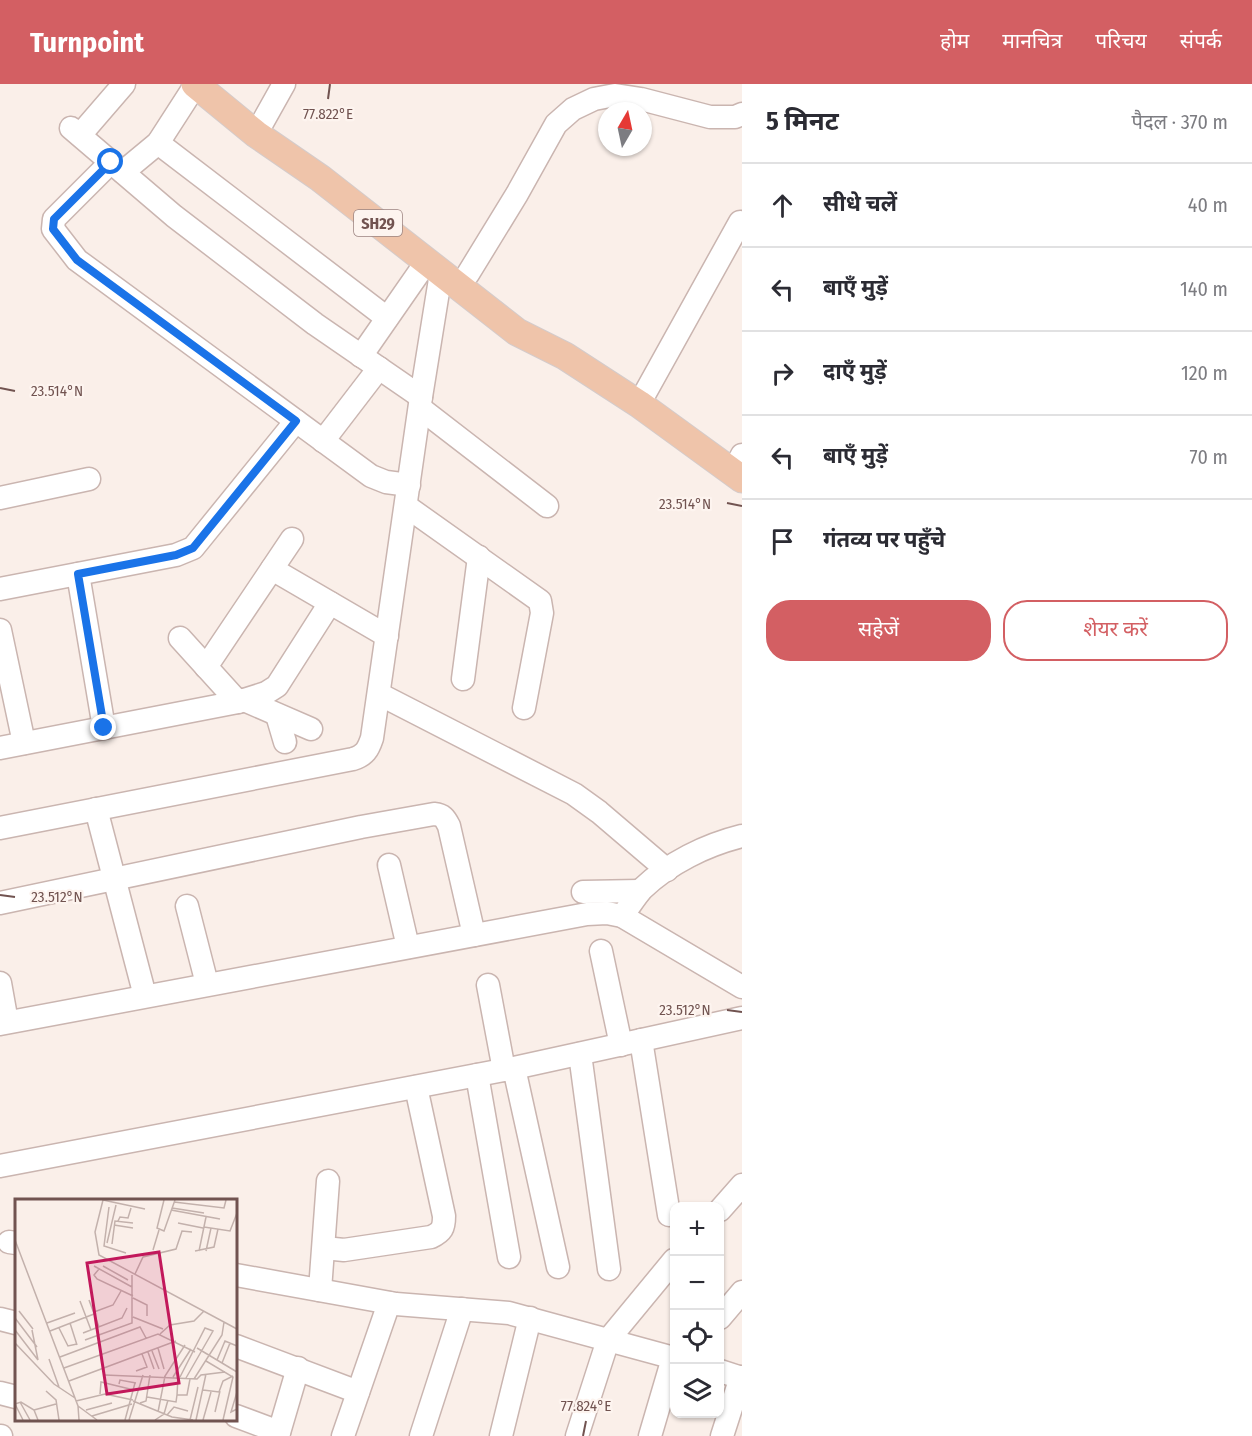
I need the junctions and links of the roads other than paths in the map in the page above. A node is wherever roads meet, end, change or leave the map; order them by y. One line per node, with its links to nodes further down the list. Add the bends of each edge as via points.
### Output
1 (124, 84): 8 (street, via 75,131)
2 (195, 84): 6 (main road, SH29); 7 (street)
3 (218, 84): 6 (main road, SH29)
4 (284, 84): 6 (street)
5 (742, 114): 11 (street, via 710,117 615,95 573,109 556,124)
6 (260, 127): 10 (main road, SH29); 11 (main road, SH29)
7 (158, 143): 8 (street); 12 (street)
8 (117, 167): 14 (street, via 183,223); 17 (street, via 54,219 53,229 77,260)
9 (740, 222): 16 (street)
10 (434, 267): 12 (street); 13 (main road, SH29, via 517,332); 15 (street)
11 (468, 274): 13 (main road, SH29, via 524,315)
12 (387, 318): 14 (street)
13 (565, 356): 16 (main road, SH29)
14 (370, 362): 15 (street); 18 (street)
15 (421, 402): 21 (street); 23 (street)
16 (639, 404): 19 (main road, SH29)
17 (296, 421): 18 (street); 27 (street, via 193,548 176,555)
18 (323, 441): 21 (street, via 371,476)
19 (739, 469)
20 (89, 479): 22 (street)
21 (407, 495): 25 (street); 31 (street)
22 (0, 498)
23 (547, 506)
24 (292, 539): 26 (street)
25 (478, 557): 34 (street); 37 (street, via 540,601 542,613)
26 (272, 569): 29 (street); 33 (street)
27 (78, 574): 28 (street); 39 (street)
28 (0, 589)
29 (330, 603): 31 (street); 36 (street, via 277,686)
30 (0, 630): 42 (street)
31 (387, 636): 35 (street)
32 (180, 638): 33 (street)
33 (206, 667): 36 (street)
34 (463, 679)
35 (379, 694): 44 (street, via 372,738 363,755); 48 (street, via 574,794)
36 (241, 701): 38 (street); 39 (street)
37 (524, 708)
38 (277, 714): 40 (street); 41 (street)
39 (104, 728): 42 (street)
40 (311, 729)
41 (285, 742)
42 (24, 743): 43 (street)
43 (0, 748)
44 (96, 809): 45 (street); 49 (street)
45 (0, 828)
46 (742, 836): 48 (street, via 716,842)
47 (389, 865): 56 (street)
48 (667, 870): 50 (street)
49 (115, 880): 52 (street); 55 (street, via 361,827 441,815 449,826); 62 (street)
50 (640, 891): 51 (street); 54 (street)
51 (583, 892)
52 (0, 903)
53 (187, 906): 59 (street)
54 (622, 916): 55 (street, via 587,914); 61 (street)
55 (474, 935): 56 (street)
56 (408, 947): 59 (street)
57 (601, 951): 65 (street)
58 (0, 983): 64 (street)
59 (207, 984): 62 (street)
60 (488, 985): 67 (street)
61 (742, 987)
62 (145, 996): 64 (street)
63 (742, 1018): 65 (street)
64 (3, 1023)
65 (631, 1042): 66 (street); 74 (street)
66 (580, 1053): 67 (street); 79 (street)
67 (509, 1069): 68 (street); 78 (street)
68 (477, 1075): 69 (street); 76 (street)
69 (416, 1086): 70 (street); 75 (street, via 444,1226 431,1237 344,1250)
70 (0, 1166)
71 (328, 1181): 75 (street)
72 (742, 1185): 73 (street)
73 (724, 1205)
74 (669, 1215)
75 (324, 1248): 81 (street)
76 (509, 1257)
77 (670, 1266): 89 (street)
78 (558, 1267)
79 (609, 1269)
80 (237, 1275): 81 (street)
81 (320, 1290): 83 (street)
82 (742, 1292): 85 (street)
83 (390, 1302): 84 (street); 95 (street)
84 (462, 1309): 87 (street); 101 (street)
85 (724, 1313)
86 (0, 1318): 88 (street)
87 (530, 1318): 89 (street); 102 (street)
88 (15, 1323)
89 (608, 1340): 91 (street); 103 (street)
90 (237, 1346): 93 (street)
91 (670, 1357)
92 (672, 1364): 104 (street)
93 (298, 1368): 95 (street); 99 (street)
94 (734, 1376): 105 (street)
95 (357, 1392): 100 (street)
96 (0, 1393): 97 (street)
97 (15, 1397)
98 (237, 1416): 99 (street)
99 (278, 1434)
100 (343, 1436)
101 (421, 1436)
102 (501, 1436)
103 (577, 1436)
104 (650, 1436)
105 (722, 1436)

